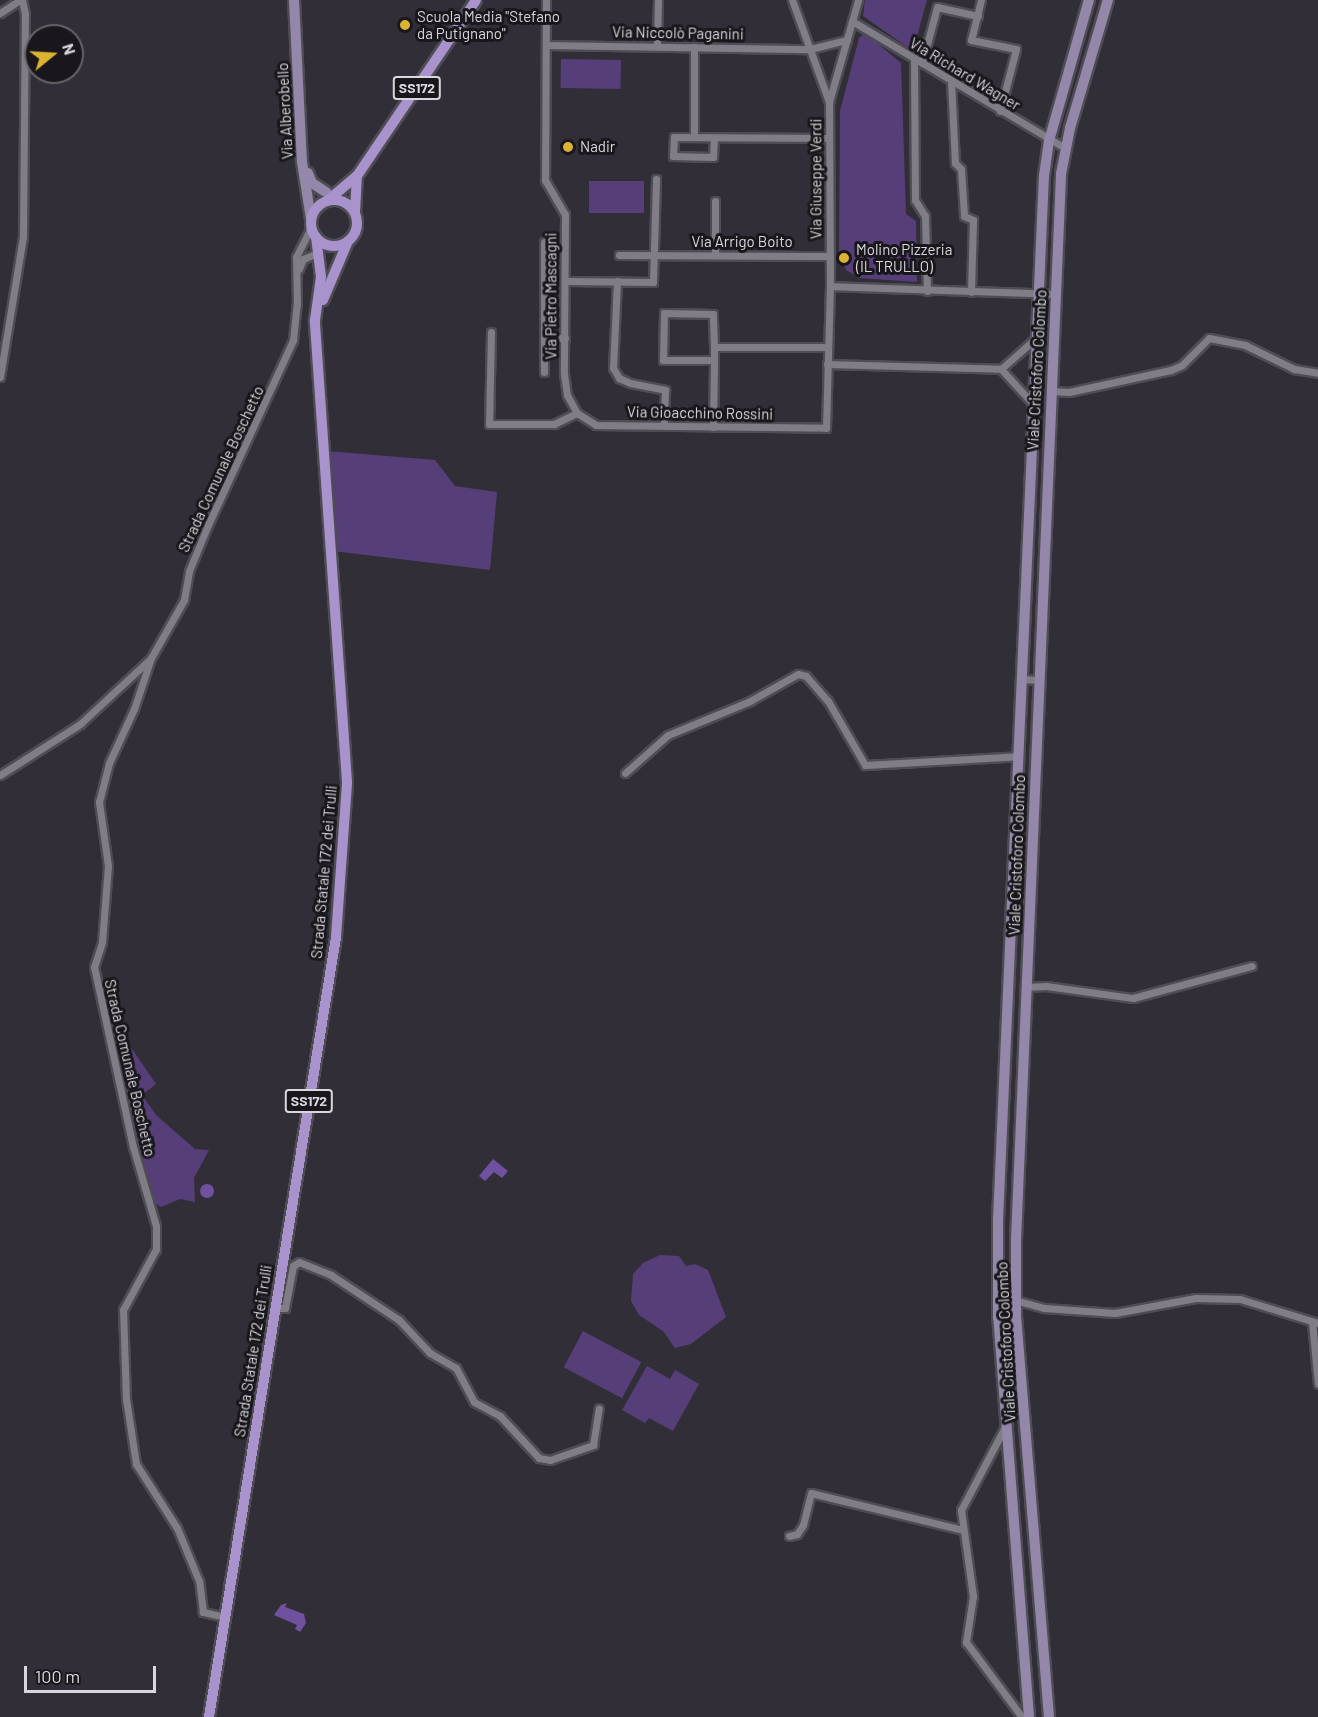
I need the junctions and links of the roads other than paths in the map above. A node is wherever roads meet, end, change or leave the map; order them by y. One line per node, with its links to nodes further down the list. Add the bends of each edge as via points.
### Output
1 (21, 0): 11 (street); 64 (street, via 25,14 23,236)
2 (294, 0): 29 (main road, Via Alberobello)
3 (476, 0): 30 (main road, SS172)
4 (546, 0): 15 (street, Via Pietro Mascagni)
5 (658, 0): 16 (street)
6 (792, 0): 18 (street, Via Giuseppe Verdi)
7 (858, 0): 13 (street)
8 (981, 0): 12 (street)
9 (1089, 0): 27 (main road, Viale Cristoforo Colombo)
10 (1108, 0): 28 (main road, Viale Cristoforo Colombo)
11 (0, 13)
12 (978, 16): 20 (street, via 937,7); 23 (street, via 972,40 1016,49)
13 (852, 21): 14 (street); 19 (street, Via Richard Wagner)
14 (847, 40): 18 (street, Via Niccolò Paganini); 22 (street)
15 (546, 45): 16 (street, Via Niccolò Paganini); 45 (street, Via Pietro Mascagni, via 545,180 565,214)
16 (657, 46): 17 (street, Via Niccolò Paganini)
17 (694, 47): 18 (street, Via Niccolò Paganini); 24 (street)
18 (810, 49): 22 (street, Via Giuseppe Verdi)
19 (914, 58): 20 (street, Via Richard Wagner); 48 (street, via 915,200 925,216)
20 (922, 63): 21 (street, Via Richard Wagner)
21 (951, 81): 23 (street, Via Richard Wagner); 49 (street, via 955,163 961,169 964,216 973,220)
22 (829, 102): 26 (street, Via Giuseppe Verdi)
23 (1000, 111): 27 (street, Via Richard Wagner)
24 (694, 137): 25 (street); 25 (street, via 674,137 673,156 713,157)
25 (714, 138): 26 (street)
26 (829, 138): 43 (street, Via Giuseppe Verdi)
27 (1049, 141): 28 (street, Via Richard Wagner); 50 (main road, Viale Cristoforo Colombo)
28 (1065, 148): 51 (main road, Viale Cristoforo Colombo)
29 (303, 156): 32 (main road, via 312,183); 35 (main road, Via Alberobello)
30 (357, 176): 32 (main road); 34 (main road)
31 (656, 178): 41 (street)
32 (331, 196): 34 (main road); 35 (main road, via 316,208)
33 (715, 201): 42 (street)
34 (355, 212): 36 (main road, via 357,228)
35 (313, 228): 38 (main road); 39 (main road, Strada Statale 172 dei Trulli / SS172); 44 (street, Strada Comunale Boschetto, via 299,244)
36 (348, 241): 38 (main road); 52 (main road)
37 (544, 242): 55 (street)
38 (333, 246): 39 (main road)
39 (318, 253): 44 (street, via 303,259); 52 (main road, Strada Statale 172 dei Trulli / SS172, via 321,276)
40 (619, 255): 41 (street, Via Arrigo Boito)
41 (654, 255): 42 (street, Via Arrigo Boito); 46 (street, via 653,282)
42 (715, 255): 43 (street, Via Arrigo Boito)
43 (830, 256): 47 (street, Via Giuseppe Verdi)
44 (298, 271): 71 (street, Strada Comunale Boschetto, via 293,340 200,544 189,571 184,600)
45 (566, 281): 46 (street); 56 (street, Via Pietro Mascagni)
46 (617, 281): 68 (street, via 613,368 619,378 630,383 666,390)
47 (830, 286): 48 (street); 58 (street, Via Giuseppe Verdi)
48 (927, 291): 49 (street)
49 (971, 292): 50 (street)
50 (1038, 294): 51 (street); 54 (main road, Viale Cristoforo Colombo)
51 (1056, 294): 65 (main road, Viale Cristoforo Colombo)
52 (315, 320): 81 (main road, Strada Statale 172 dei Trulli / SS172, via 347,782 336,937)
53 (490, 332): 67 (street, via 489,424 554,424)
54 (1037, 337): 61 (street); 66 (main road, Viale Cristoforo Colombo)
55 (544, 338): 56 (street); 62 (street)
56 (565, 338): 67 (street, Via Pietro Mascagni, via 567,395)
57 (714, 347): 58 (street); 59 (street); 59 (street, via 713,314 664,313 663,360)
58 (828, 347): 60 (street, Via Giuseppe Verdi)
59 (714, 360): 69 (street)
60 (827, 364): 61 (street); 70 (street, Via Giuseppe Verdi)
61 (1001, 369): 66 (street)
62 (544, 372)
63 (1318, 373): 65 (street, via 1294,369 1245,345 1209,338 1182,365 1171,369 1069,392)
64 (0, 377)
65 (1051, 391): 73 (main road, Viale Cristoforo Colombo)
66 (1034, 405): 72 (main road, Viale Cristoforo Colombo)
67 (577, 412): 68 (street, Via Gioacchino Rossini, via 596,425)
68 (664, 426): 69 (street, Via Gioacchino Rossini)
69 (713, 427): 70 (street, Via Gioacchino Rossini)
70 (826, 428)
71 (151, 658): 76 (street, via 80,724); 88 (street, Strada Comunale Boschetto, via 134,709 109,763 99,802 108,867 102,942 94,967 130,1136 156,1226 156,1249 123,1310 126,1398 136,1464 177,1528 199,1581 203,1612)
72 (1022, 679): 73 (street); 74 (main road, Viale Cristoforo Colombo)
73 (1039, 680): 78 (main road, Viale Cristoforo Colombo)
74 (1018, 756): 75 (street, via 865,765 828,701 806,675 798,674 750,701 668,735); 79 (main road, Viale Cristoforo Colombo)
75 (625, 773)
76 (0, 775)
77 (1252, 966): 78 (street, via 1133,998 1046,986)
78 (1026, 987): 80 (main road, Viale Cristoforo Colombo)
79 (997, 1295): 80 (street); 85 (main road, Viale Cristoforo Colombo)
80 (1016, 1299): 82 (street, via 1044,1308 1115,1313 1196,1298 1240,1299); 92 (main road, Viale Cristoforo Colombo)
81 (275, 1308): 84 (street, via 285,1308 293,1266 299,1262 331,1275 399,1320 430,1353 456,1368 474,1402 500,1416 539,1458 550,1460 593,1445); 88 (main road, Strada Statale 172 dei Trulli / SS172)
82 (1315, 1322): 83 (street)
83 (1318, 1384)
84 (599, 1408)
85 (1006, 1425): 86 (street, via 962,1510); 91 (main road, Viale Cristoforo Colombo)
86 (963, 1530): 87 (street, via 811,1493 802,1525 797,1534); 90 (street, via 973,1596 966,1642)
87 (789, 1536)
88 (225, 1617): 89 (main road, Strada Statale 172 dei Trulli / SS172)
89 (209, 1717)
90 (1022, 1717)
91 (1029, 1717)
92 (1049, 1717)

